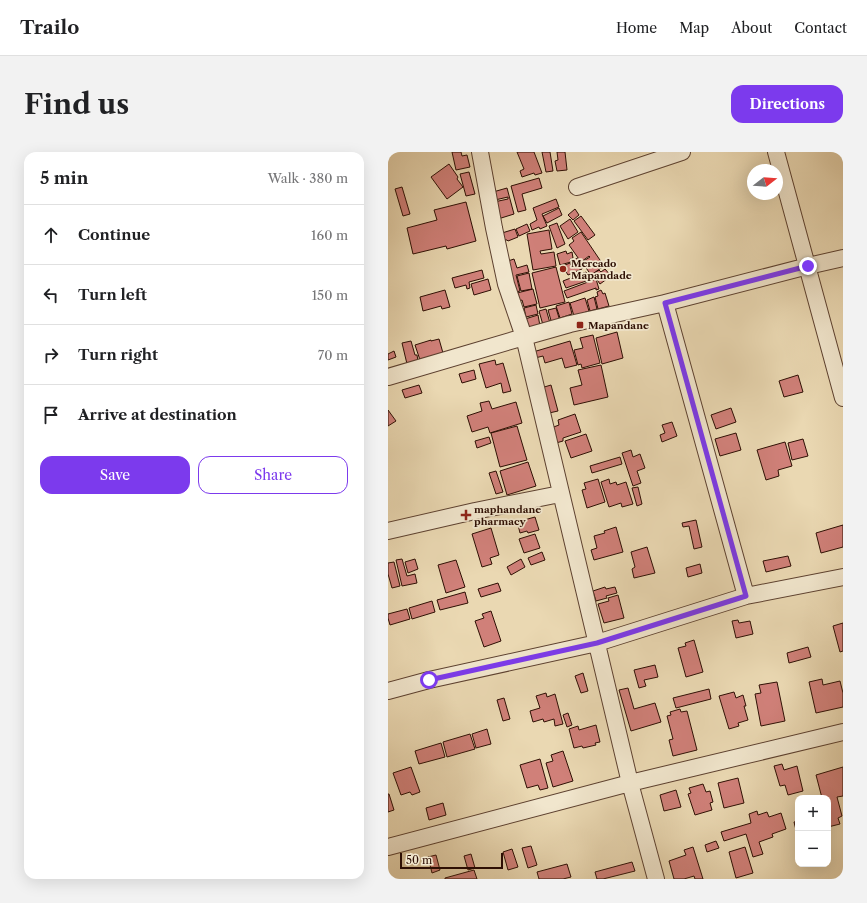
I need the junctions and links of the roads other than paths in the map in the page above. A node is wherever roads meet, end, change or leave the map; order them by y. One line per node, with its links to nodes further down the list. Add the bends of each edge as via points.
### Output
1 (480, 152): 8 (street, via 506,284)
2 (682, 152): 4 (street)
3 (776, 152): 6 (street)
4 (577, 186)
5 (843, 258): 6 (street)
6 (808, 266): 7 (street); 10 (street)
7 (665, 303): 8 (street); 14 (street)
8 (524, 337): 9 (street); 11 (street)
9 (388, 377)
10 (843, 398)
11 (560, 494): 12 (street); 15 (street)
12 (388, 531)
13 (843, 576): 14 (street)
14 (746, 596): 15 (street)
15 (597, 643): 16 (street); 18 (street)
16 (388, 691)
17 (843, 732): 18 (street)
18 (630, 783): 19 (street); 20 (street)
19 (388, 847)
20 (656, 879)

